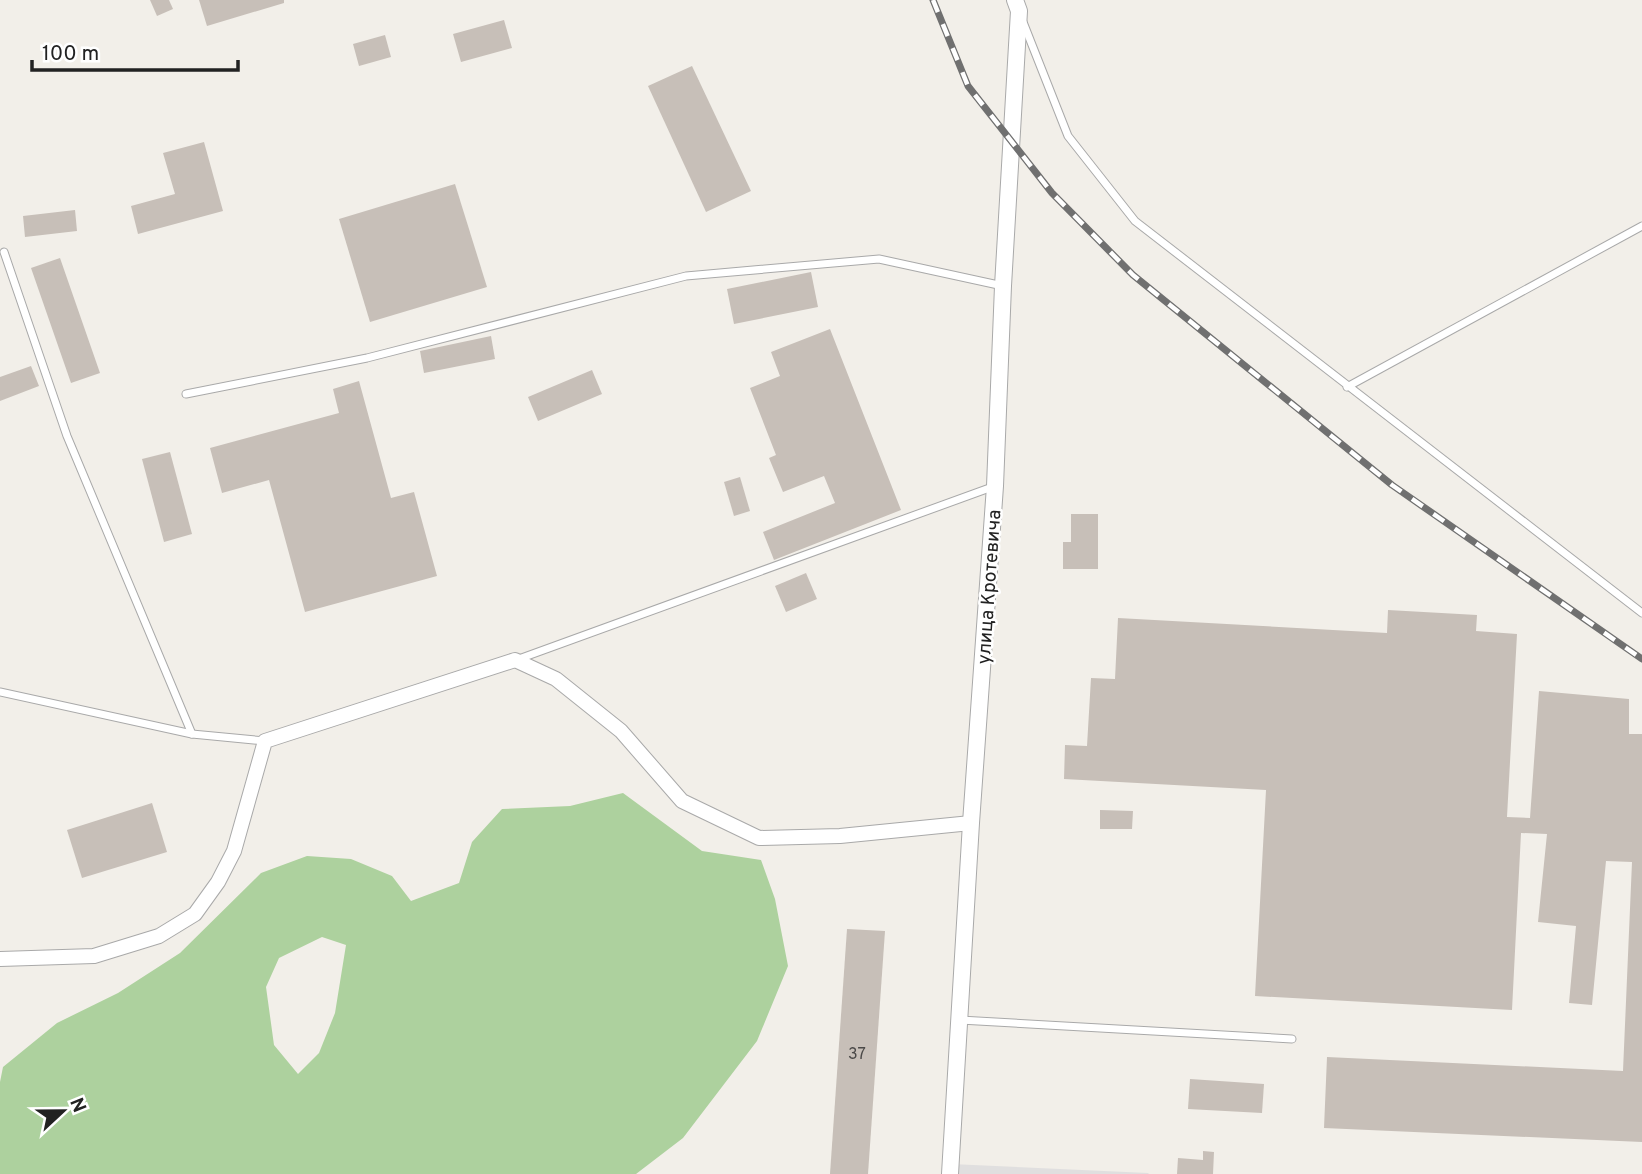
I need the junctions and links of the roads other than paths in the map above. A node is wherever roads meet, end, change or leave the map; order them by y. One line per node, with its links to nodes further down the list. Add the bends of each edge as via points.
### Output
1 (1017, 6): 4 (street, улица Кротевича); 5 (lane, via 1068,136 1135,220)
2 (1642, 226): 5 (lane)
3 (4, 252): 11 (lane, via 66,436)
4 (1003, 286): 6 (lane, via 879,260 686,276 367,358); 7 (street, улица Кротевича)
5 (1347, 387): 8 (lane)
6 (186, 394)
7 (995, 486): 9 (lane); 13 (street, улица Кротевича)
8 (1642, 613)
9 (515, 660): 12 (street); 13 (street, via 556,679 621,731 682,801 759,838 840,836)
10 (0, 692): 11 (lane)
11 (192, 734): 12 (lane)
12 (265, 741): 14 (street, via 234,850 195,914 159,936 94,956)
13 (971, 823): 15 (street, улица Кротевича)
14 (0, 959)
15 (959, 1020): 16 (lane); 17 (street, улица Кротевича)
16 (1292, 1039)
17 (950, 1174)

